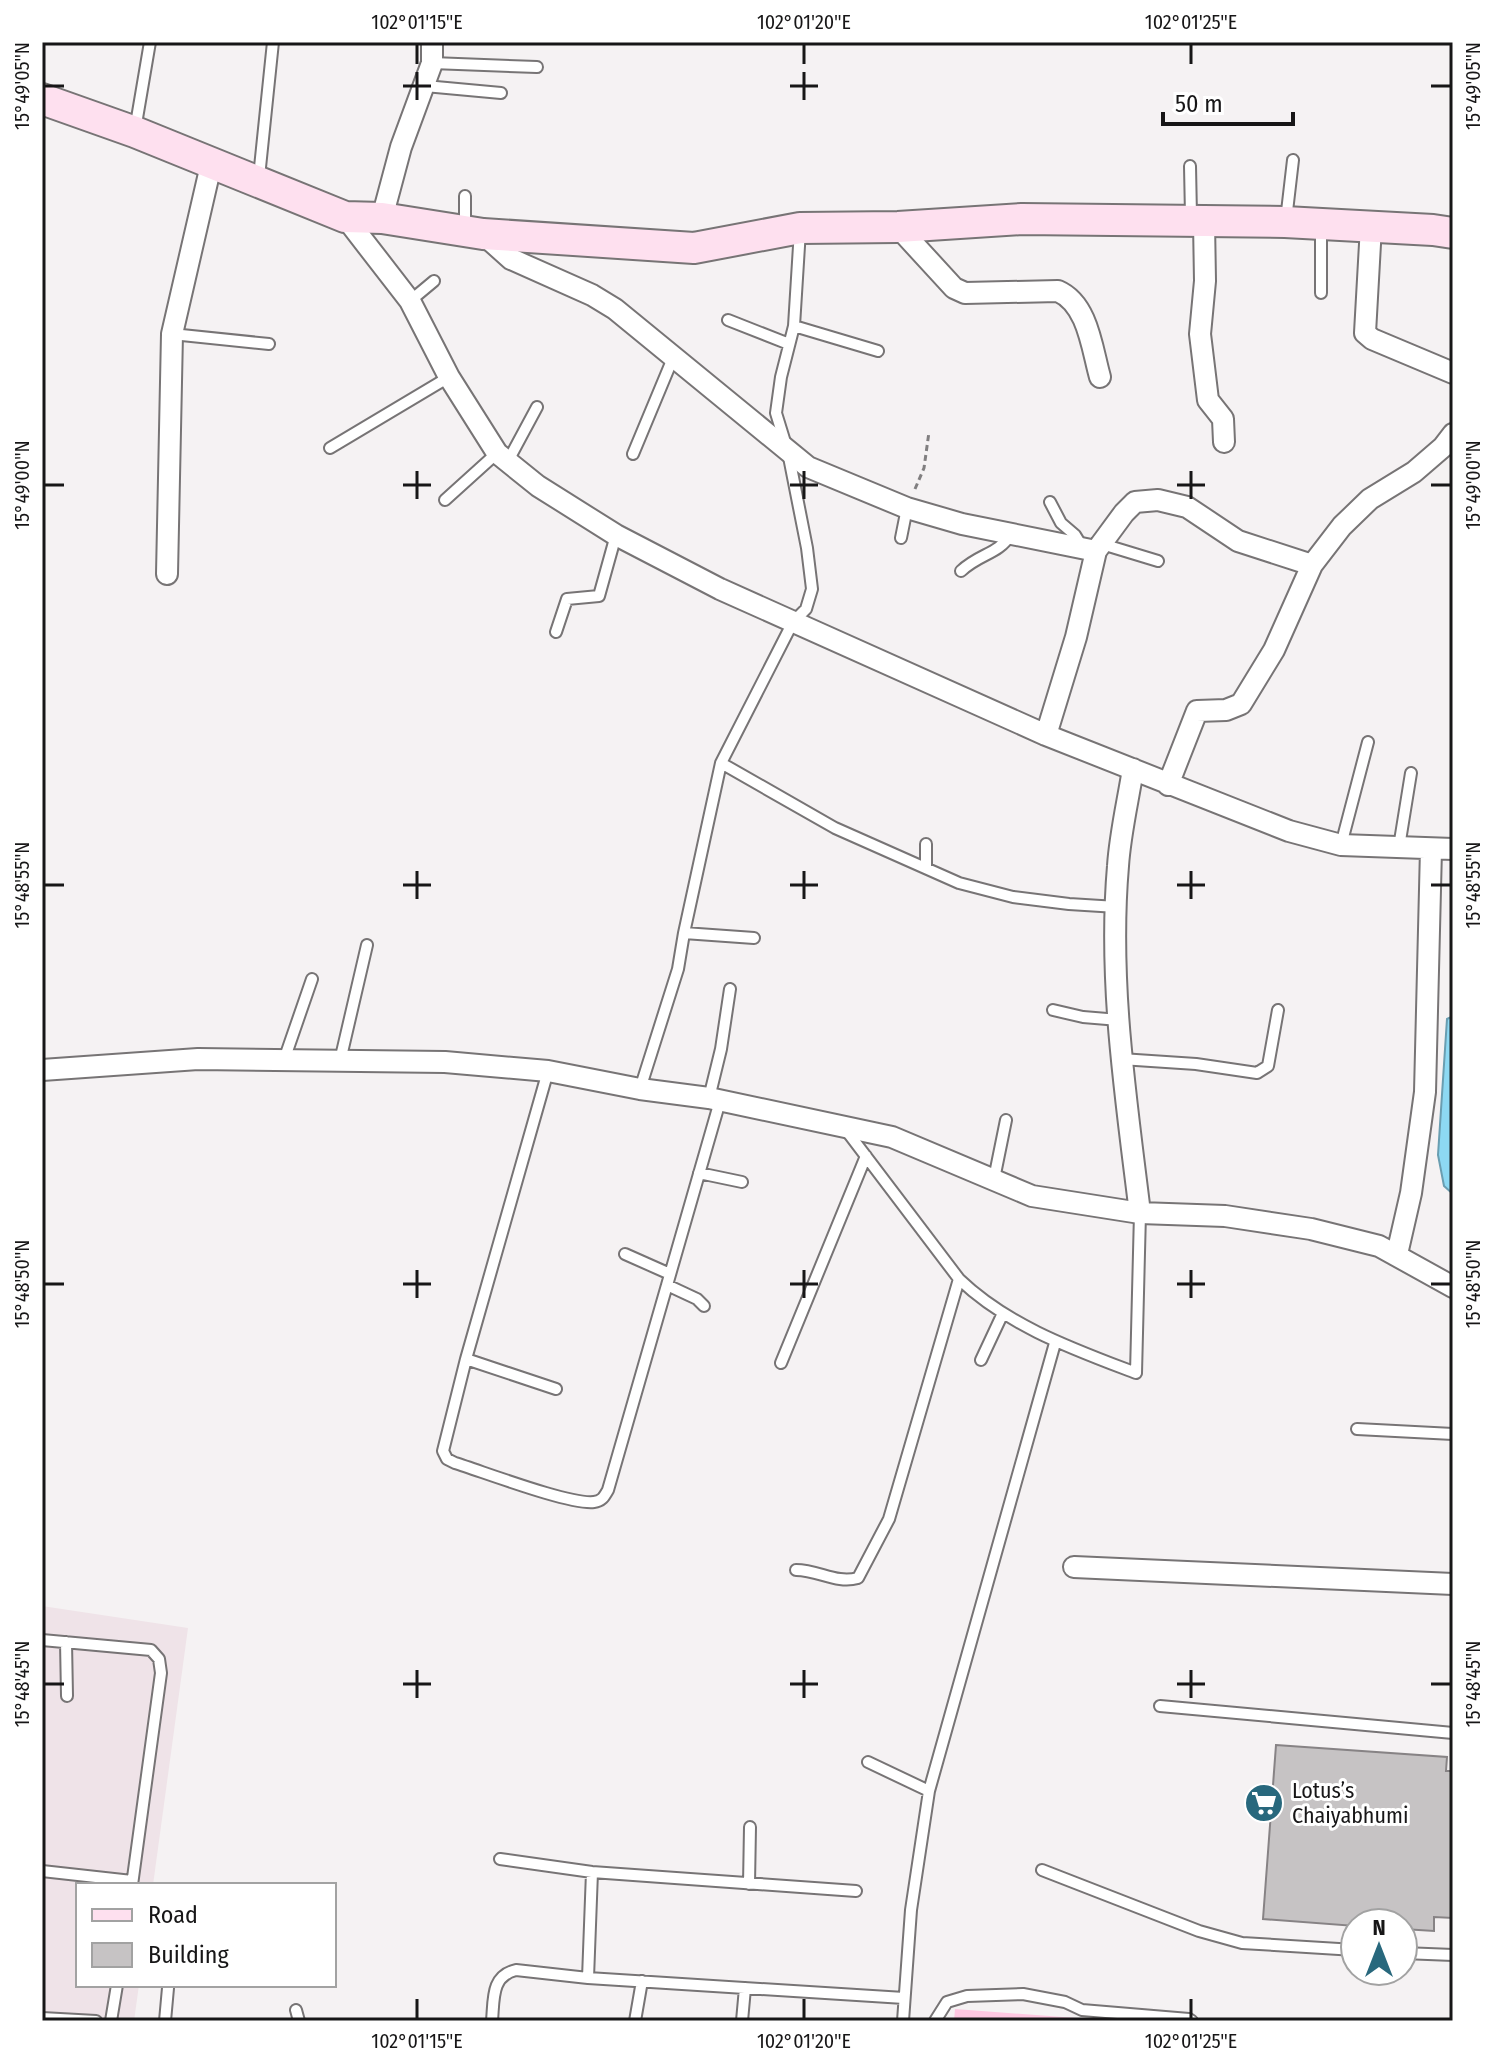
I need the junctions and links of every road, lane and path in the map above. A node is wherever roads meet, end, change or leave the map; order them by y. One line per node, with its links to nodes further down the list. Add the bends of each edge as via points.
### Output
1 (150, 42): 8 (lane)
2 (273, 42): 12 (lane)
3 (432, 52): 4 (lane); 5 (street)
4 (537, 67)
5 (425, 86): 6 (lane); 15 (street)
6 (501, 93)
7 (42, 99): 8 (street)
8 (135, 132): 10 (street)
9 (1293, 160): 17 (lane)
10 (211, 165): 12 (street); 29 (street)
11 (1190, 166): 16 (lane)
12 (258, 183): 14 (street)
13 (465, 196): 22 (lane)
14 (345, 217): 15 (street); 26 (street)
15 (382, 218): 22 (street)
16 (1198, 222): 17 (street); 20 (street, via 1022,219); 40 (street, via 1205,281 1200,334 1205,386 1208,400 1223,419)
17 (1285, 222): 18 (street)
18 (1321, 224): 19 (street); 25 (lane)
19 (1371, 226): 23 (street); 34 (street, via 1365,333)
20 (898, 227): 21 (street); 36 (street, via 954,288 965,293 1058,291 1070,296 1084,321)
21 (800, 228): 22 (street, via 694,248); 28 (lane)
22 (474, 233): 33 (street, via 511,259 615,309)
23 (1453, 233)
24 (434, 281): 26 (lane)
25 (1321, 293)
26 (410, 301): 35 (street)
27 (728, 320): 31 (lane)
28 (794, 326): 31 (lane); 32 (lane)
29 (172, 334): 30 (lane); 55 (street)
30 (269, 344)
31 (789, 344): 42 (lane, via 776,413)
32 (878, 351)
33 (673, 358): 42 (street); 43 (lane)
34 (1453, 373)
35 (449, 377): 41 (lane); 44 (street)
36 (1100, 377)
37 (537, 407): 44 (lane)
38 (929, 432): 47 (path, via 924,468)
39 (1453, 434): 53 (street, via 1414,472 1370,499)
40 (1224, 442)
41 (330, 448)
42 (788, 452): 47 (street, via 837,481); 56 (lane, via 812,589 806,609)
43 (633, 454)
44 (502, 457): 45 (lane); 49 (street)
45 (445, 500)
46 (1050, 502): 51 (lane, via 1061,523)
47 (907, 508): 48 (street); 50 (lane)
48 (1011, 534): 51 (street); 54 (lane, via 1002,549 974,559)
49 (616, 535): 56 (street); 57 (lane, via 599,596 567,599)
50 (901, 538)
51 (1094, 548): 52 (lane); 53 (street, via 1135,502 1158,500 1187,507 1238,541); 58 (street, via 1076,637)
52 (1158, 561)
53 (1312, 565): 63 (street, via 1274,650 1241,704 1197,711)
54 (961, 571)
55 (167, 574)
56 (793, 622): 58 (street); 60 (lane)
57 (556, 632)
58 (1046, 735): 61 (street)
59 (1368, 742): 65 (lane)
60 (721, 763): 69 (lane, via 835,828); 71 (lane)
61 (1133, 769): 63 (street); 70 (street)
62 (1411, 773): 66 (lane)
63 (1168, 785): 65 (street)
64 (926, 844): 69 (lane)
65 (1341, 845): 66 (street)
66 (1399, 847): 67 (street)
67 (1431, 849): 68 (street); 94 (street, via 1425,1092)
68 (1453, 849)
69 (926, 868): 70 (lane, via 1013,897)
70 (1117, 907): 78 (street)
71 (684, 933): 72 (lane); 84 (lane)
72 (754, 938)
73 (367, 945): 81 (lane)
74 (312, 979): 80 (lane)
75 (730, 989): 85 (lane)
76 (1053, 1010): 78 (lane)
77 (1278, 1010): 79 (lane, via 1268,1066 1257,1073)
78 (1119, 1020): 79 (street)
79 (1121, 1059): 92 (street)
80 (284, 1060): 81 (street); 82 (street, via 198,1059)
81 (340, 1061): 83 (street)
82 (42, 1070)
83 (548, 1071): 84 (street); 101 (lane)
84 (640, 1089): 85 (street)
85 (714, 1099): 87 (street); 89 (lane)
86 (1006, 1120): 90 (lane)
87 (841, 1125): 88 (lane); 90 (street, via 892,1137)
88 (866, 1156): 95 (lane); 103 (lane)
89 (699, 1173): 91 (lane); 96 (lane)
90 (994, 1179): 92 (street, via 1032,1196)
91 (742, 1182)
92 (1140, 1213): 94 (street, via 1225,1216 1311,1229); 100 (lane, via 1136,1373)
93 (625, 1254): 96 (lane)
94 (1397, 1254): 97 (street)
95 (959, 1279): 99 (lane); 108 (lane, via 889,1519 858,1578 846,1582)
96 (668, 1280): 98 (lane); 101 (lane, via 608,1490 598,1502 572,1499 447,1459 444,1442)
97 (1453, 1287)
98 (704, 1306)
99 (1003, 1313): 100 (lane); 102 (lane)
100 (1055, 1343): 116 (lane)
101 (466, 1359): 104 (lane)
102 (981, 1360)
103 (781, 1363)
104 (556, 1389)
105 (1357, 1429): 106 (lane)
106 (1453, 1434)
107 (1074, 1567): 109 (street)
108 (796, 1570)
109 (1453, 1584)
110 (42, 1640): 111 (lane)
111 (66, 1642): 112 (lane); 122 (lane, via 151,1650 159,1659)
112 (67, 1696)
113 (1160, 1706): 114 (lane)
114 (1453, 1733)
115 (868, 1762): 116 (lane)
116 (929, 1791): 133 (lane)
117 (750, 1827): 123 (lane)
118 (500, 1859): 121 (lane)
119 (1042, 1870): 125 (lane, via 1242,1943)
120 (42, 1871): 122 (lane)
121 (592, 1872): 123 (lane); 128 (lane)
122 (132, 1883)
123 (749, 1884): 124 (lane)
124 (856, 1891)
125 (1339, 1949)
126 (1419, 1954): 127 (lane)
127 (1453, 1955)
128 (588, 1978): 129 (lane); 138 (lane, via 508,1972 495,1986)
129 (642, 1981): 132 (lane); 139 (lane)
130 (117, 1987): 136 (lane)
131 (168, 1988): 137 (lane)
132 (745, 1988): 133 (lane); 140 (lane)
133 (904, 1998): 141 (lane)
134 (42, 2018): 135 (lane)
135 (96, 2021)
136 (111, 2021)
137 (165, 2021)
138 (492, 2021)
139 (635, 2021)
140 (742, 2021)
141 (903, 2021)
142 (935, 2021): 143 (lane, via 947,2002 1023,1994 1082,2010)
143 (1192, 2021)

